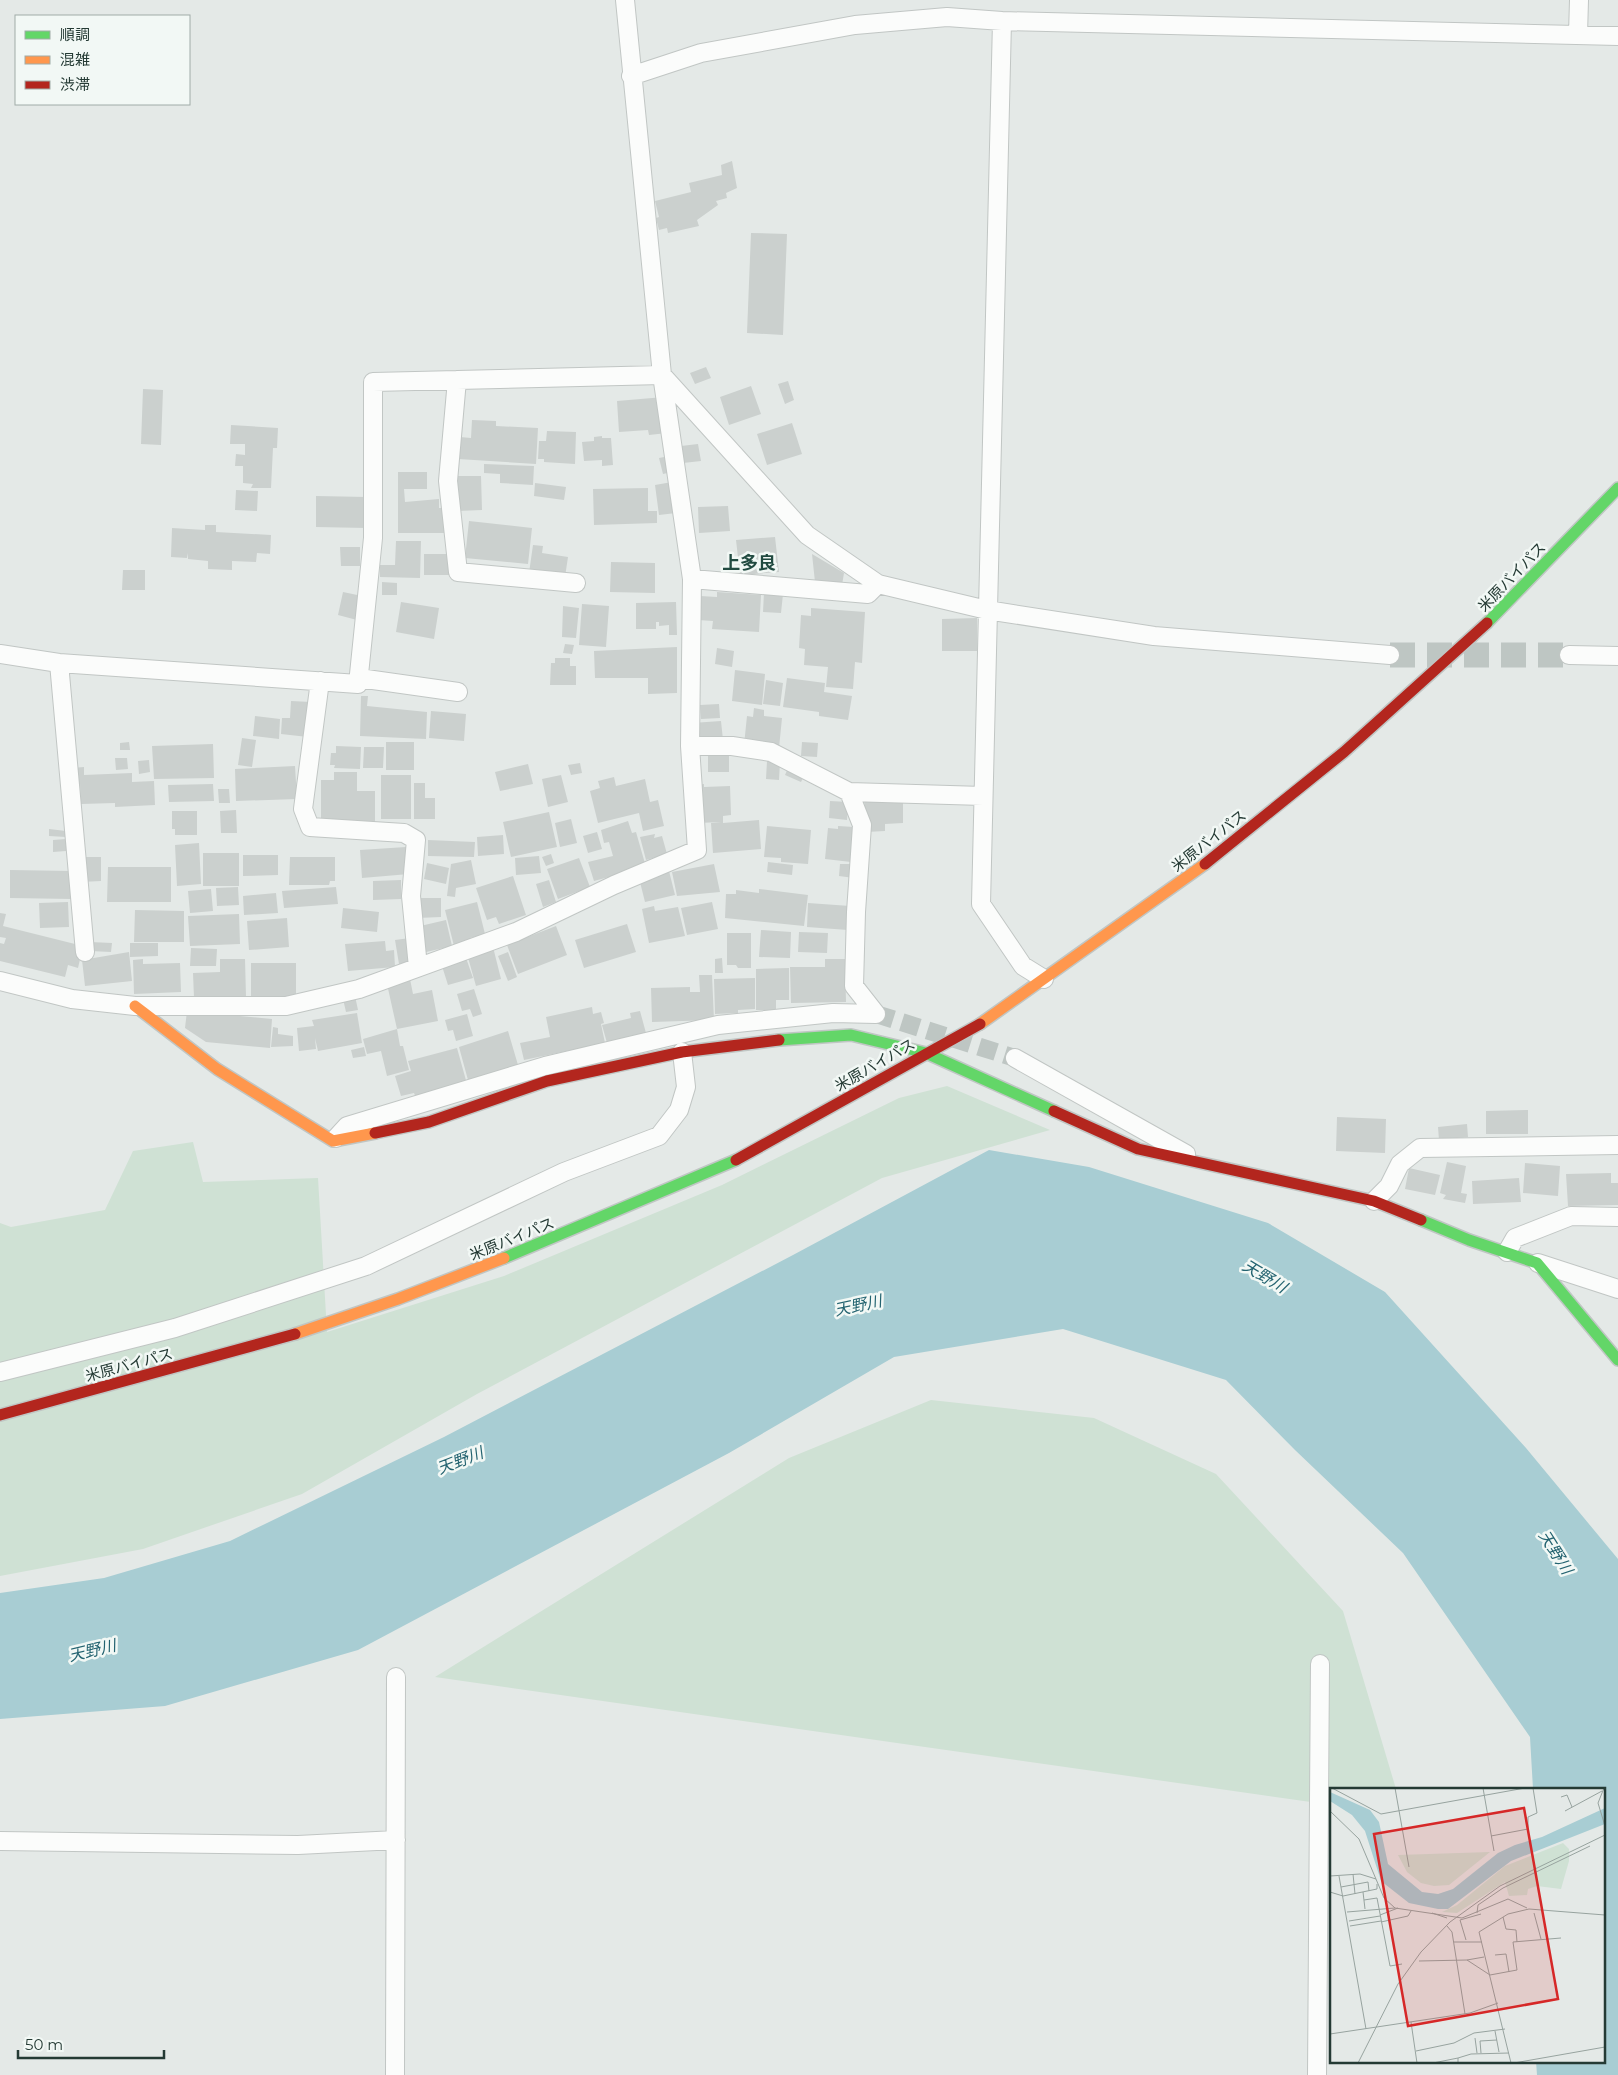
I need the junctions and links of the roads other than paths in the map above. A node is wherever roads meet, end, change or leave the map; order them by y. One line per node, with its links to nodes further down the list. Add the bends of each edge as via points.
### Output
1 (625, 0): 6 (street)
2 (1579, 0): 4 (street)
3 (1002, 21): 4 (street); 6 (street, via 947,17 855,24 701,53); 13 (street)
4 (1578, 35): 5 (street)
5 (1618, 36)
6 (631, 76): 7 (street)
7 (662, 375): 8 (street); 10 (street); 12 (street, via 807,535)
8 (457, 380): 11 (street, via 448,481 458,572); 19 (street, via 373,382 374,538)
9 (1618, 488): 27 (main road, 米原バイパス, via 1473,638 1344,752 1192,875)
10 (692, 578): 12 (street, via 868,594); 22 (street)
11 (576, 583)
12 (878, 584): 13 (street)
13 (987, 610): 15 (street, via 1154,636); 24 (street)
14 (0, 654): 18 (street)
15 (1390, 655)
16 (1569, 655): 17 (street)
17 (1618, 656)
18 (59, 663): 20 (street); 25 (street)
19 (359, 678): 20 (street, via 358,684); 21 (street)
20 (320, 681): 26 (street, via 303,809 310,827 404,833 416,840 411,896)
21 (458, 692)
22 (690, 746): 23 (street, via 732,746 771,752); 26 (street, via 697,850 516,932)
23 (849, 792): 24 (street); 33 (street, via 862,825 854,986 876,1014 833,1013 718,1025 545,1066 347,1126)
24 (983, 796): 27 (street, via 981,904 1023,966)
25 (85, 952)
26 (418, 967): 29 (street, via 359,989 286,1006)
27 (1044, 979): 31 (main road, 米原バイパス, via 990,1018)
28 (0, 981): 29 (street, via 72,999)
29 (135, 1006): 33 (main road, via 217,1069)
30 (682, 1052): 31 (main road, via 775,1040 851,1035); 33 (main road, via 547,1081 429,1122); 42 (street, via 686,1087 679,1110 659,1136 556,1176 366,1266 175,1328)
31 (926, 1053): 35 (main road, via 1138,1149); 43 (main road, 米原バイパス, via 752,1153 544,1243 398,1299 283,1338)
32 (1015, 1058): 35 (street)
33 (333, 1141)
34 (1618, 1145): 36 (street, via 1420,1148 1400,1164 1389,1186)
35 (1201, 1163): 36 (main road)
36 (1374, 1201): 38 (main road)
37 (1618, 1217): 38 (street, via 1571,1216 1515,1238)
38 (1507, 1252): 39 (main road)
39 (1537, 1263): 40 (street); 41 (main road)
40 (1618, 1289)
41 (1618, 1360)
42 (0, 1372)
43 (0, 1415)
44 (1320, 1664): 49 (street)
45 (396, 1677): 47 (street)
46 (0, 1840): 47 (street, via 298,1845)
47 (396, 1840): 48 (street)
48 (395, 2075)
49 (1317, 2075)

